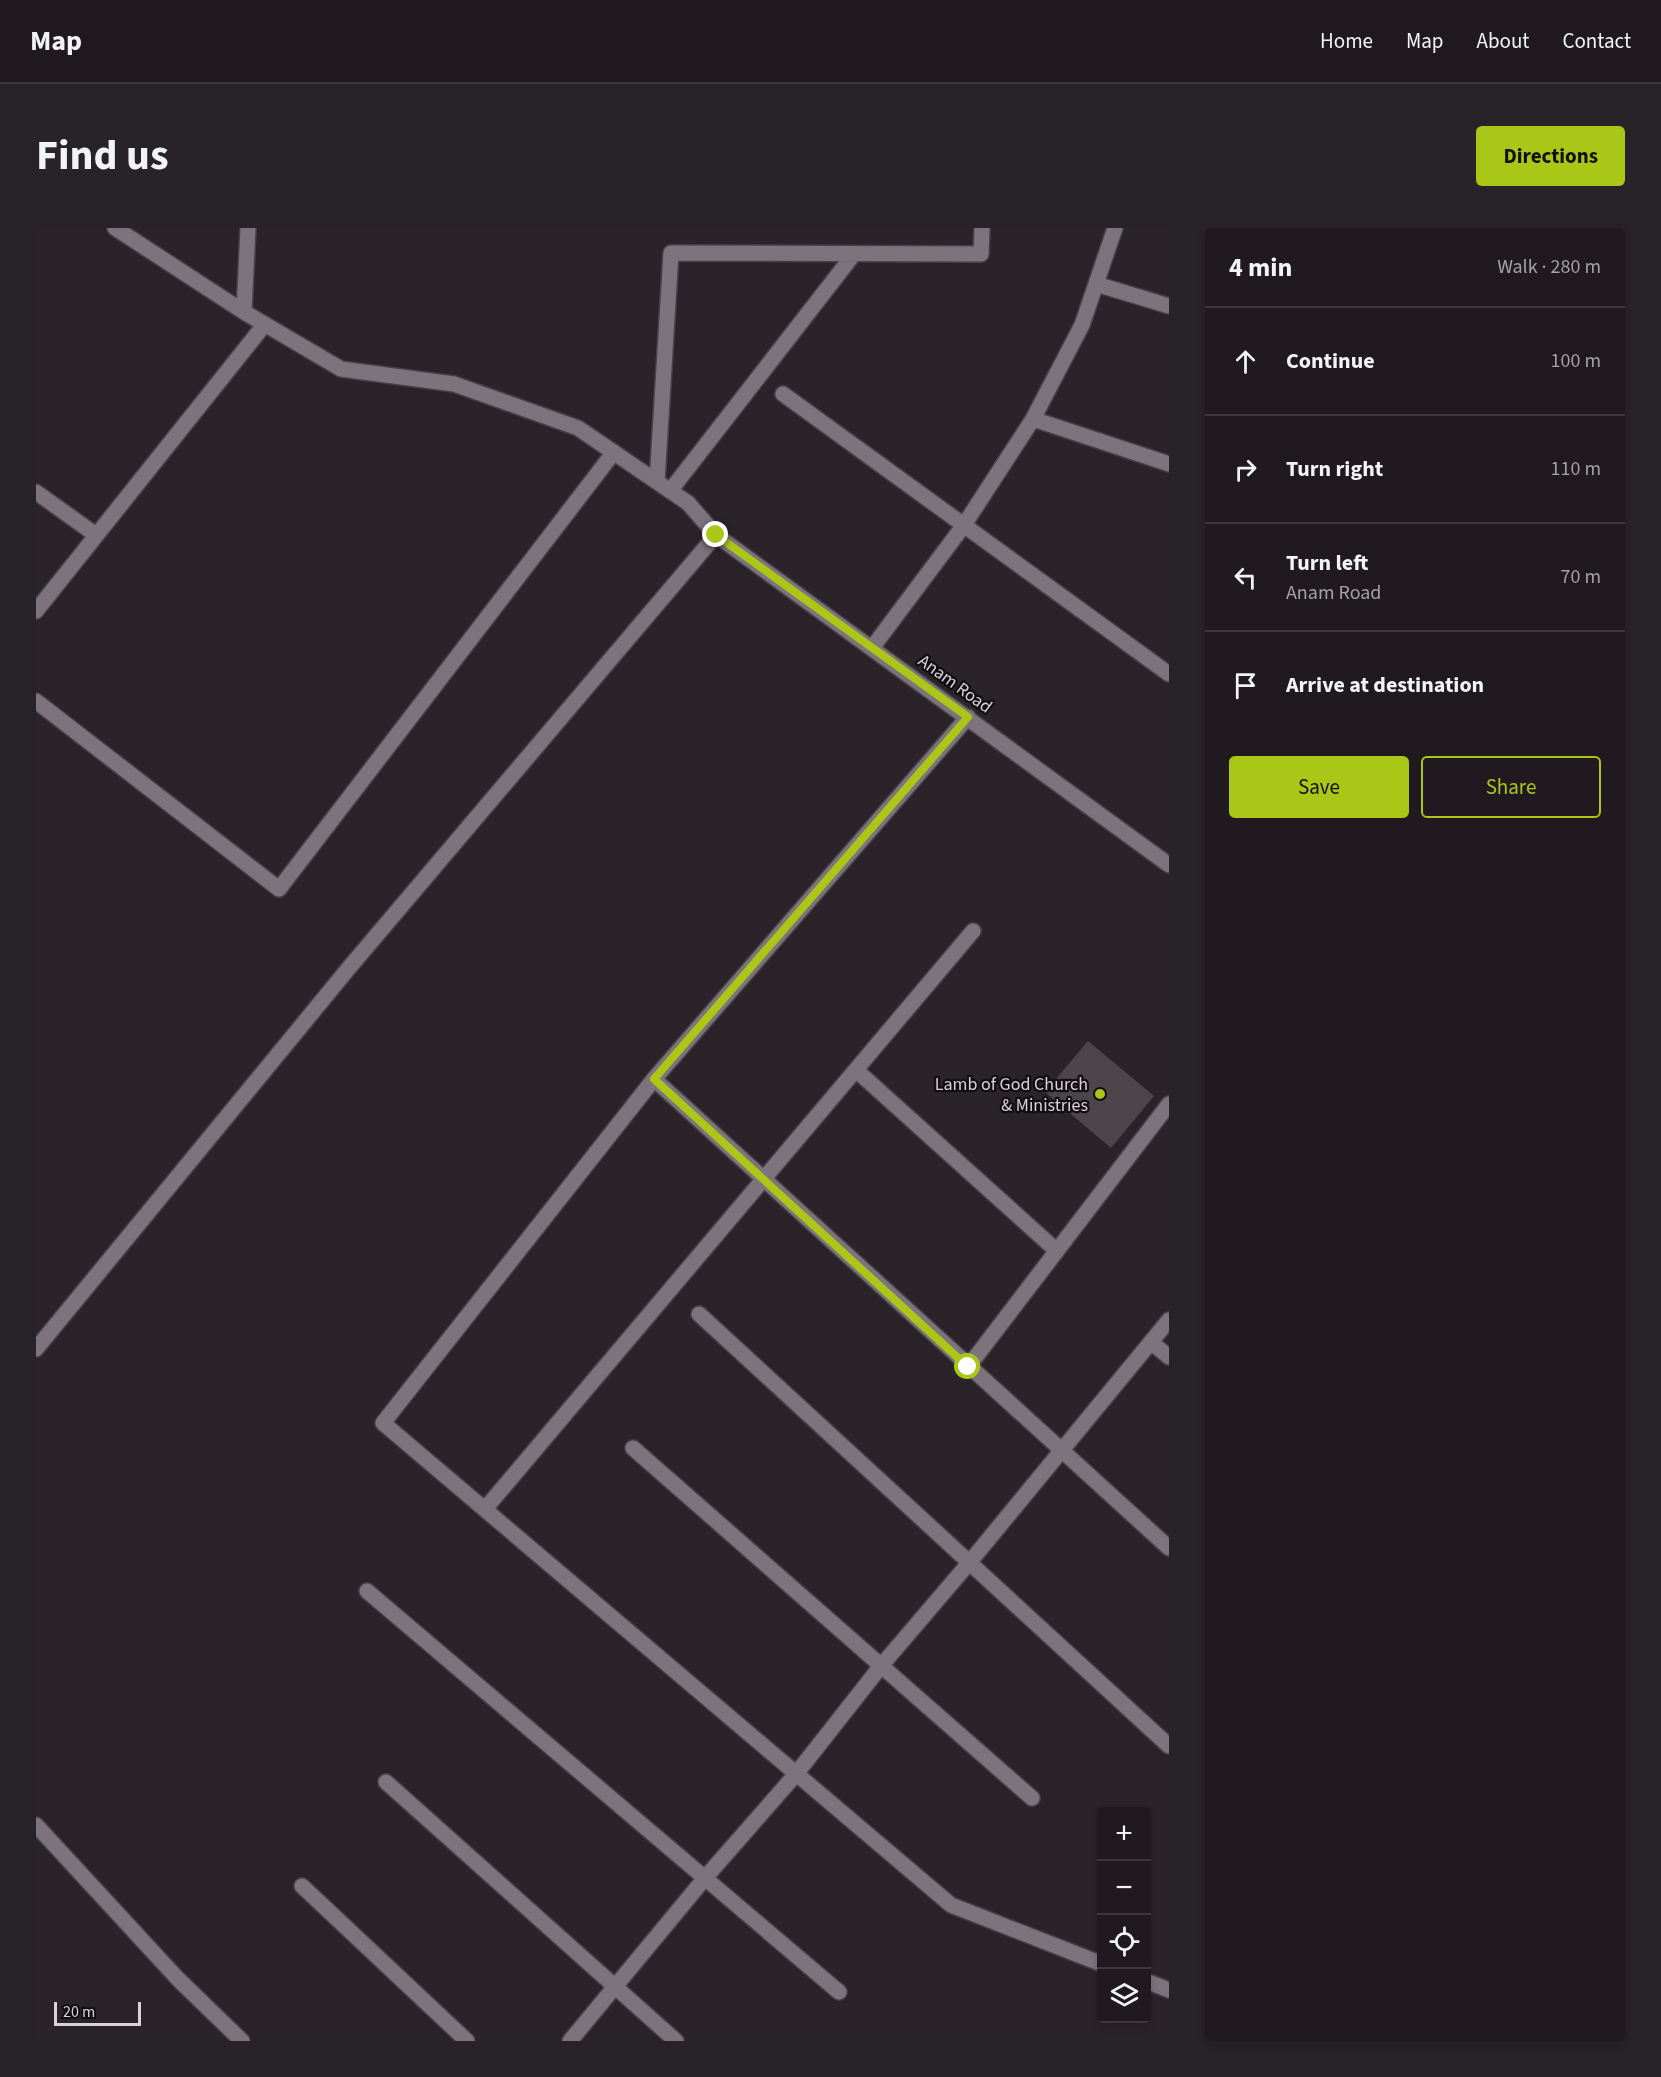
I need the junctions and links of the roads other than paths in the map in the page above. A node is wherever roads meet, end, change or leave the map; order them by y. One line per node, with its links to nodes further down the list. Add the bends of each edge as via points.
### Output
1 (115, 228): 8 (street, Anam Road)
2 (248, 228): 8 (street)
3 (982, 228): 5 (street, via 981,254)
4 (1114, 228): 6 (street)
5 (854, 254): 14 (street, via 671,253); 15 (street)
6 (1096, 284): 7 (street); 11 (street, via 1082,325)
7 (1169, 306)
8 (244, 312): 9 (street, Anam Road)
9 (265, 324): 12 (street, Anam Road, via 341,369 454,384 578,428); 18 (street)
10 (783, 394): 17 (street)
11 (1033, 418): 13 (street); 17 (street)
12 (614, 452): 14 (street, Anam Road); 23 (street, via 279,889)
13 (1169, 464)
14 (657, 482): 15 (street, Anam Road)
15 (670, 491): 19 (street, Anam Road, via 688,503)
16 (36, 492): 18 (street)
17 (963, 525): 21 (street); 22 (street)
18 (96, 535): 20 (street)
19 (716, 535): 21 (street, Anam Road); 35 (street, via 348,969)
20 (36, 610)
21 (872, 648): 24 (street, Anam Road)
22 (1169, 674)
23 (36, 701)
24 (968, 717): 25 (street, Anam Road); 28 (street)
25 (1169, 865)
26 (973, 931): 27 (street)
27 (856, 1070): 30 (street); 31 (street)
28 (654, 1079): 30 (street); 40 (street, via 383,1423)
29 (1169, 1104): 31 (street)
30 (764, 1179): 37 (street); 40 (street)
31 (1057, 1251): 37 (street)
32 (699, 1314): 42 (street)
33 (1169, 1320): 34 (street)
34 (1151, 1342): 36 (street); 39 (street)
35 (36, 1349)
36 (1169, 1357)
37 (968, 1367): 39 (street)
38 (633, 1448): 44 (street)
39 (1060, 1451): 41 (street); 42 (street)
40 (485, 1509): 46 (street)
41 (1169, 1548)
42 (969, 1563): 44 (street); 45 (street)
43 (367, 1591): 50 (street)
44 (881, 1666): 46 (street); 48 (street)
45 (1169, 1746)
46 (796, 1774): 50 (street); 52 (street, via 951,1905)
47 (386, 1782): 54 (street)
48 (1032, 1798)
49 (36, 1825): 57 (street, via 178,1979)
50 (705, 1878): 54 (street); 56 (street)
51 (302, 1886): 58 (street)
52 (1097, 1962)
53 (1151, 1984): 55 (street)
54 (615, 1986): 59 (street); 60 (street)
55 (1169, 1990)
56 (839, 1992)
57 (242, 2041)
58 (467, 2041)
59 (570, 2041)
60 (676, 2041)

